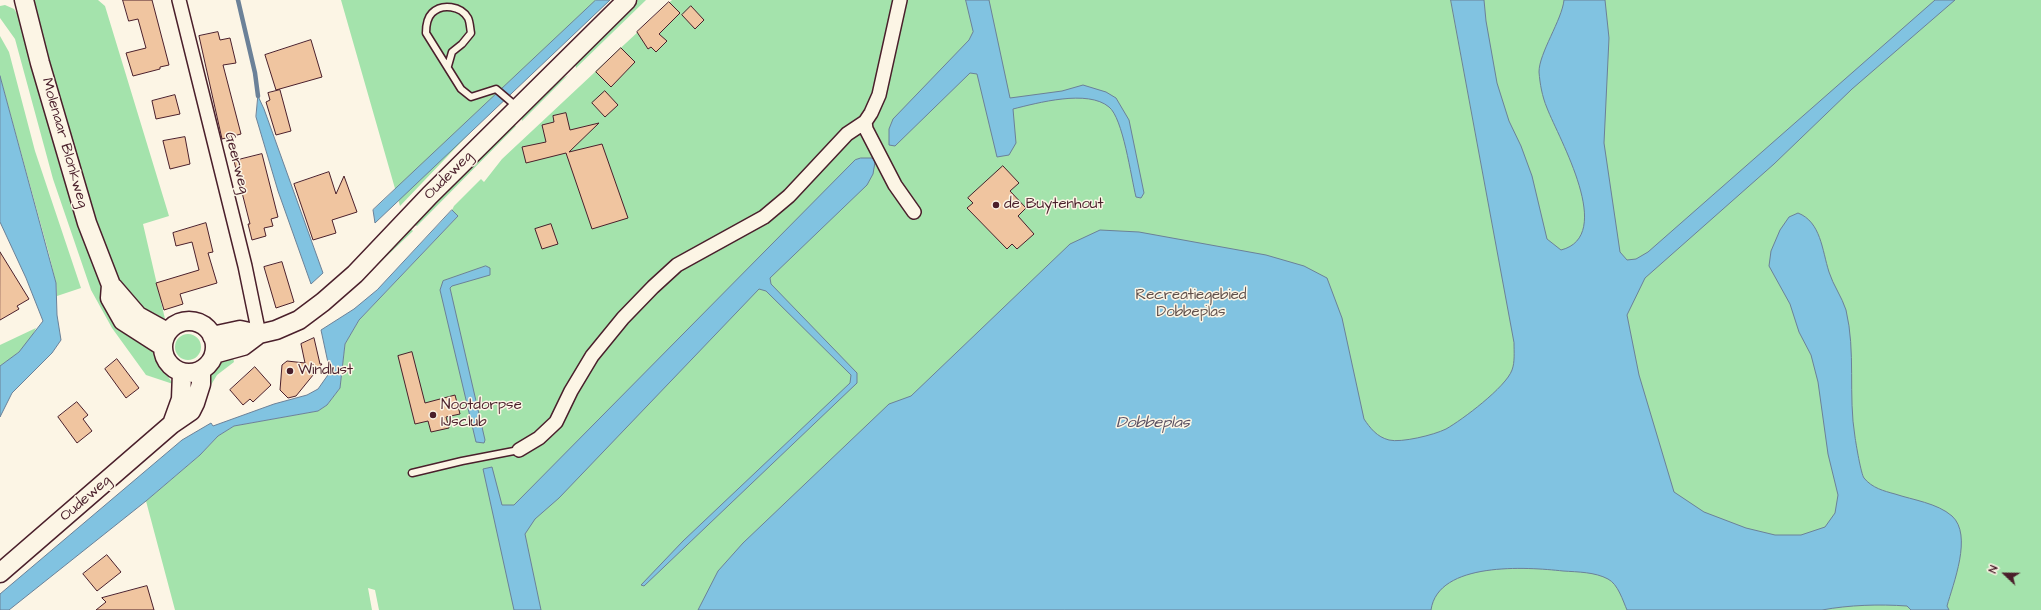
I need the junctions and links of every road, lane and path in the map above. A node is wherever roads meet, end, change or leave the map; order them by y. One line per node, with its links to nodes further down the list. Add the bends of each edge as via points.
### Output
1 (24, 0): 11 (main road, Molenaar Blonkweg, via 85,216 110,284 138,316)
2 (179, 0): 9 (street, Geerweg)
3 (627, 0): 6 (main road, Oudeweg)
4 (900, 0): 7 (street, via 879,94)
5 (448, 66): 5 (lane, via 452,52 471,33 469,19 463,11 451,7 441,8 432,13 426,23 426,33 432,45); 6 (lane, via 461,89 472,96 496,89)
6 (513, 103): 9 (main road, Oudeweg, via 340,287 299,320)
7 (865, 122): 8 (street, via 866,129 895,185); 16 (street, via 847,134 789,196 764,216 677,265 653,287 592,356 556,422 539,438)
8 (914, 212)
9 (259, 334): 10 (main road, Oudeweg, via 240,330); 12 (main road, Oudeweg, via 243,346)
10 (212, 336): 11 (main road, via 204,325 191,321 178,323); 12 (main road)
11 (165, 339): 14 (main road, via 164,358)
12 (214, 354): 13 (main road, via 207,366)
13 (201, 370): 14 (main road, via 195,373); 15 (main road, Oudeweg, via 201,384 191,411)
14 (182, 373): 15 (main road, Oudeweg, via 181,399)
15 (172, 424): 18 (main road, Oudeweg)
16 (520, 450): 17 (lane)
17 (412, 473)
18 (0, 573)

